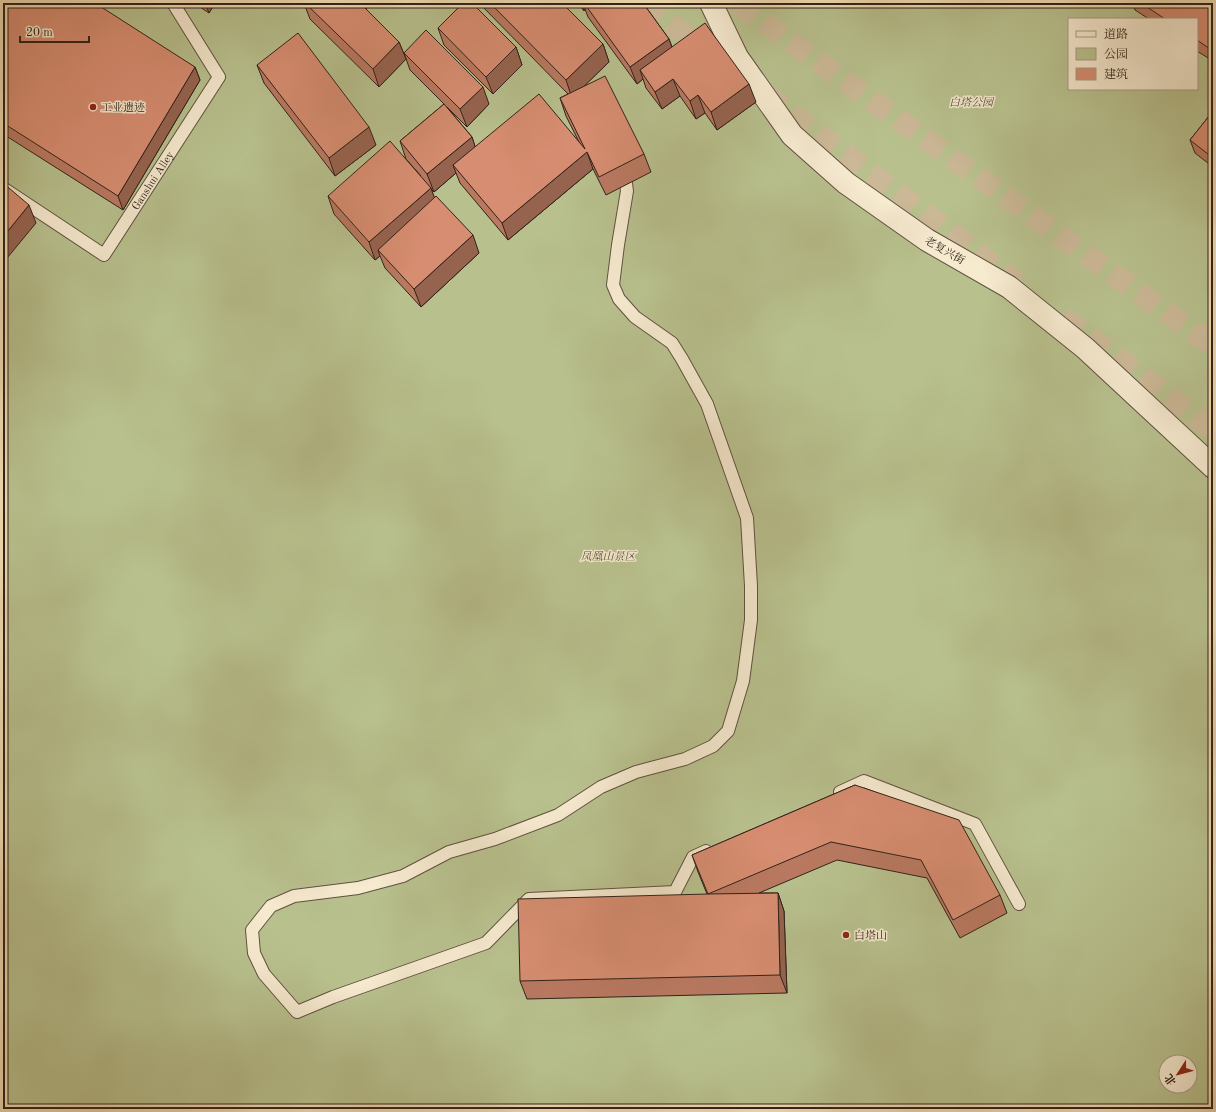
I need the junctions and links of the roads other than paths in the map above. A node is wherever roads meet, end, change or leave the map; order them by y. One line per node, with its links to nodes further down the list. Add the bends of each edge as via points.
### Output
1 (173, 3): 4 (lane, Ganshui Alley, via 219,77 104,255)
2 (711, 3): 5 (street, 老复兴街, via 737,57 792,135 846,183 927,240 1009,287 1085,348)
3 (626, 157): 7 (lane, via 624,170 627,191 613,285 619,299 635,317 672,343 682,359 707,404 747,518 751,620 743,681 728,731 713,746 685,759 636,772 601,787 558,815 495,839 449,852 403,876 358,888 294,896 271,906 252,930 254,954 264,974 297,1012 486,943 529,899 675,892 693,857)
4 (3, 188)
5 (1213, 467)
6 (828, 797): 8 (lane, via 864,781 975,824)
7 (714, 848)
8 (1019, 904)

